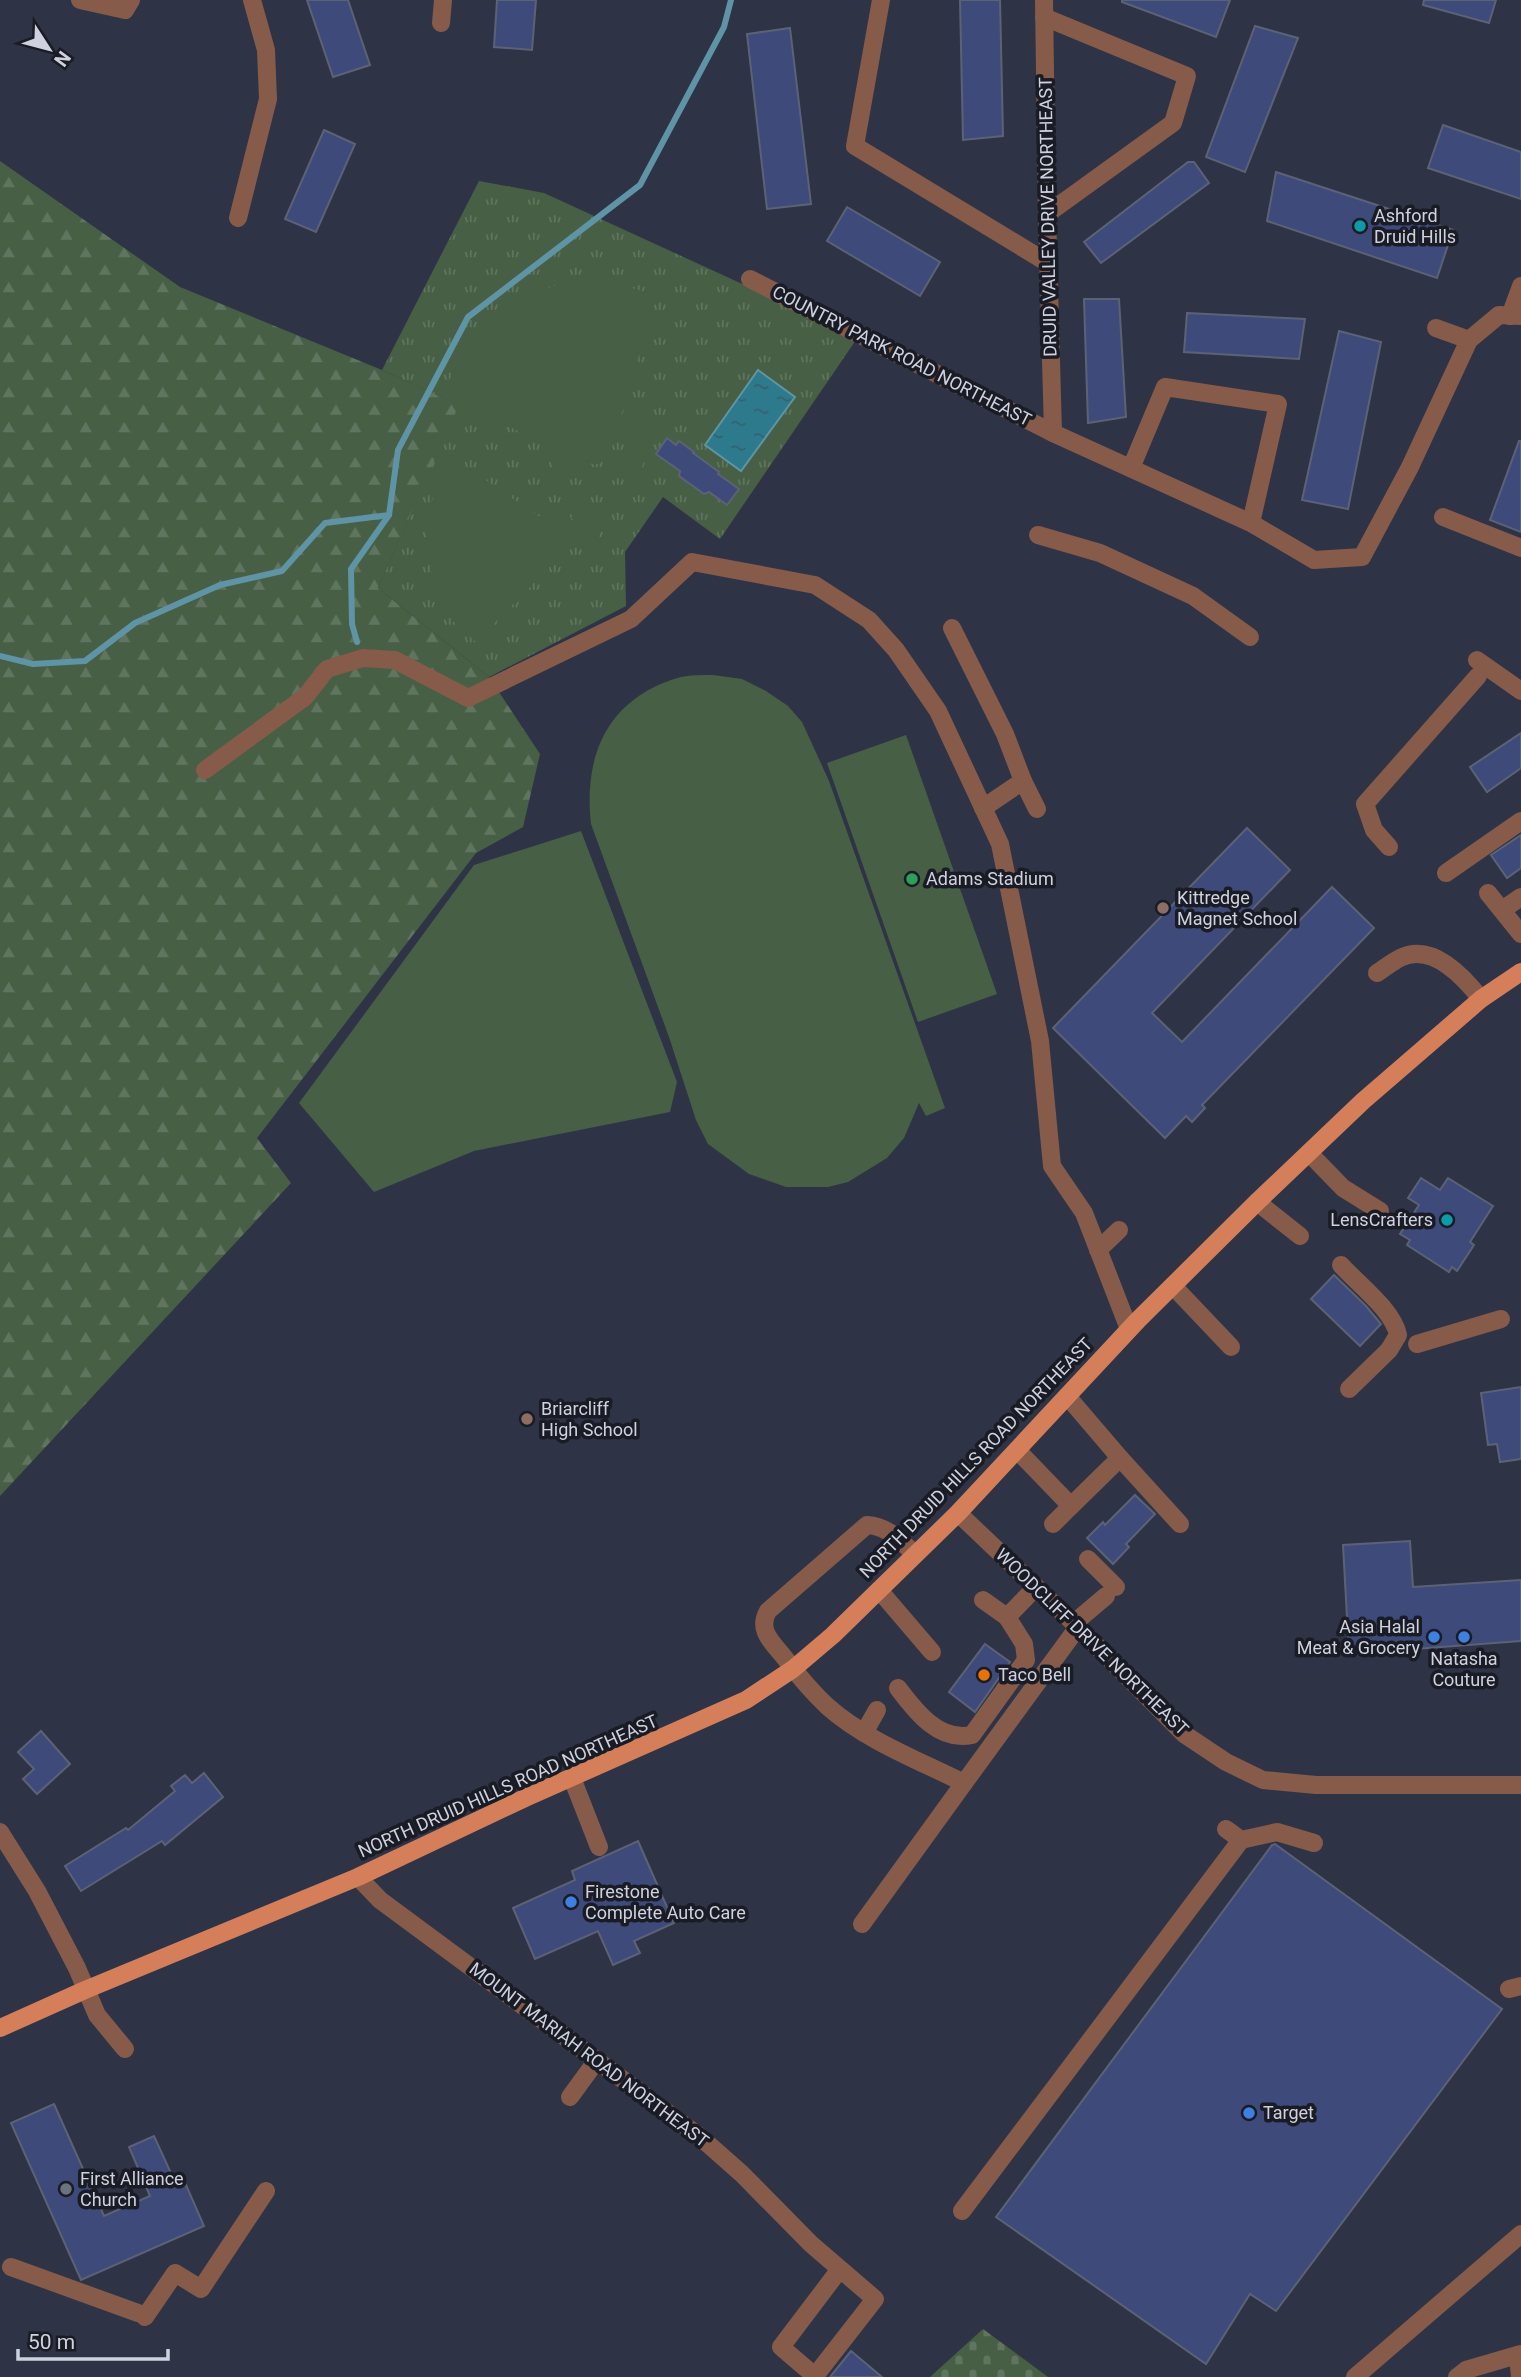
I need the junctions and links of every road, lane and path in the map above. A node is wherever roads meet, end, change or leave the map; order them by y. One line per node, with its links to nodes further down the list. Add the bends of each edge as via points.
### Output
1 (80, 0): 5 (street)
2 (252, 0): 9 (street, via 266,50 268,99)
3 (443, 0): 7 (street)
4 (881, 0): 10 (street, via 855,146)
5 (128, 5)
6 (1044, 9): 8 (street, DRUID VALLEY DRIVE NORTHEAST); 8 (street, via 1187,76 1173,123)
7 (441, 23)
8 (1047, 214): 10 (street, DRUID VALLEY DRIVE NORTHEAST)
9 (238, 218)
10 (1048, 263): 16 (street, DRUID VALLEY DRIVE NORTHEAST)
11 (750, 279): 16 (street, COUNTRY PARK ROAD NORTHEAST)
12 (1521, 286): 13 (street)
13 (1515, 316): 15 (street, via 1499,314)
14 (1436, 328): 15 (street)
15 (1469, 340): 19 (street, COUNTRY PARK ROAD NORTHEAST, via 1362,557 1314,560)
16 (1053, 433): 17 (street, COUNTRY PARK ROAD NORTHEAST)
17 (1131, 468): 19 (street, COUNTRY PARK ROAD NORTHEAST); 19 (street, via 1165,387 1278,404)
18 (1443, 517): 21 (street)
19 (1251, 523)
20 (1038, 535): 23 (street, via 1100,553 1194,596)
21 (1521, 548)
22 (952, 628): 26 (street)
23 (1250, 637)
24 (1521, 691): 30 (street, via 1477,668 1365,804 1374,830)
25 (205, 770): 27 (street, via 305,697 327,669 363,658 395,660 468,698 631,619 692,562 815,585 869,620 938,711)
26 (1023, 781): 27 (street); 28 (street)
27 (983, 808): 44 (street, via 1000,844 1040,1041 1052,1166 1084,1213)
28 (1037, 809)
29 (1521, 821): 31 (street)
30 (1389, 847)
31 (1446, 873)
32 (1489, 893): 34 (street)
33 (1521, 897): 34 (street)
34 (1502, 910): 35 (street)
35 (1521, 934)
36 (1521, 972): 38 (main road, NORTH DRUID HILLS ROAD NORTHEAST)
37 (1377, 973): 38 (street, via 1418,953 1436,958 1464,977)
38 (1481, 999): 39 (main road, NORTH DRUID HILLS ROAD NORTHEAST)
39 (1309, 1153): 40 (main road, NORTH DRUID HILLS ROAD NORTHEAST); 41 (street, via 1343,1188)
40 (1257, 1202): 43 (street); 46 (main road, NORTH DRUID HILLS ROAD NORTHEAST)
41 (1380, 1211)
42 (1119, 1230): 44 (street)
43 (1300, 1236)
44 (1098, 1250): 48 (street)
45 (1341, 1265): 51 (street, via 1389,1316 1398,1335)
46 (1173, 1286): 48 (main road, NORTH DRUID HILLS ROAD NORTHEAST); 50 (street)
47 (1501, 1318): 49 (street)
48 (1129, 1329): 52 (main road, NORTH DRUID HILLS ROAD NORTHEAST)
49 (1417, 1343)
50 (1231, 1348)
51 (1349, 1389)
52 (1067, 1396): 53 (main road, NORTH DRUID HILLS ROAD NORTHEAST); 54 (street)
53 (1017, 1450): 55 (street); 56 (main road, NORTH DRUID HILLS ROAD NORTHEAST)
54 (1120, 1458): 55 (street); 58 (street)
55 (1072, 1506): 57 (street)
56 (958, 1513): 59 (main road, NORTH DRUID HILLS ROAD NORTHEAST); 61 (street, WOODCLIFF DRIVE NORTHEAST)
57 (1053, 1524)
58 (1180, 1524)
59 (915, 1554): 62 (main road, NORTH DRUID HILLS ROAD NORTHEAST); 67 (street, via 879,1525 867,1525 768,1611 763,1629)
60 (1088, 1559): 65 (street, via 1111,1591)
61 (1036, 1587): 64 (street); 65 (street, WOODCLIFF DRIVE NORTHEAST)
62 (879, 1590): 66 (street); 67 (main road, NORTH DRUID HILLS ROAD NORTHEAST)
63 (983, 1600): 64 (street)
64 (1007, 1618): 68 (street, via 1024,1644 1026,1660 972,1735 950,1735 933,1726)
65 (1076, 1625): 72 (street); 73 (street, WOODCLIFF DRIVE NORTHEAST, via 1184,1734 1263,1780 1316,1785)
66 (932, 1652)
67 (793, 1669): 70 (street, via 828,1706); 71 (main road, NORTH DRUID HILLS ROAD NORTHEAST, via 746,1700)
68 (898, 1688)
69 (877, 1710): 70 (street)
70 (864, 1733): 72 (street)
71 (572, 1778): 78 (street); 79 (main road, NORTH DRUID HILLS ROAD NORTHEAST)
72 (964, 1783): 80 (street)
73 (1521, 1785)
74 (1226, 1829): 76 (street)
75 (0, 1832): 81 (street, via 37,1891)
76 (1241, 1840): 77 (street, via 1277,1832); 87 (street)
77 (1314, 1843)
78 (599, 1847)
79 (358, 1877): 81 (main road, NORTH DRUID HILLS ROAD NORTHEAST); 84 (street, MOUNT MARIAH ROAD NORTHEAST, via 380,1900)
80 (862, 1924)
81 (85, 1990): 82 (main road, NORTH DRUID HILLS ROAD NORTHEAST); 83 (street, via 97,2015)
82 (0, 2028)
83 (125, 2049)
84 (597, 2060): 85 (street); 90 (street, MOUNT MARIAH ROAD NORTHEAST, via 699,2136)
85 (570, 2097)
86 (266, 2190): 89 (street, via 201,2289 175,2273 141,2315)
87 (962, 2211)
88 (1521, 2234): 92 (street)
89 (11, 2266)
90 (840, 2269): 90 (street, MOUNT MARIAH ROAD NORTHEAST, via 875,2299 815,2376 781,2347)
91 (1519, 2354): 93 (street); 94 (street)
92 (1355, 2377)
93 (1457, 2377)
94 (1520, 2377)

